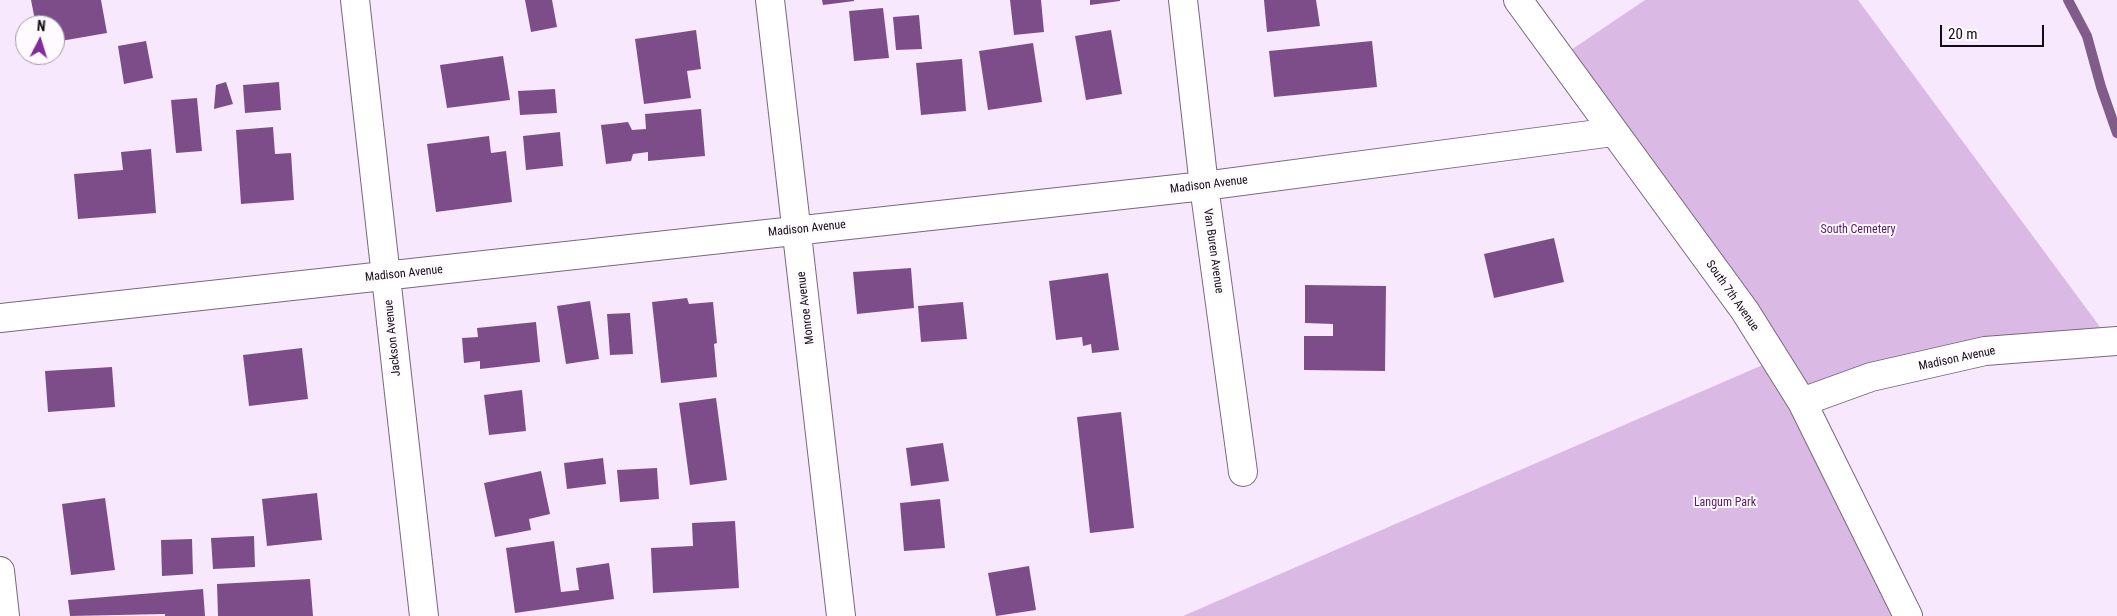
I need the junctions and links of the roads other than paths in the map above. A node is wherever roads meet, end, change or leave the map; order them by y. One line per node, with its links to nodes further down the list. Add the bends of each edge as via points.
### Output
1 (355, 0): 8 (street, Jackson Avenue)
2 (770, 0): 7 (street, Monroe Avenue)
3 (1183, 0): 6 (street, Van Buren Avenue)
4 (1518, 0): 5 (street, South 7th Avenue)
5 (1612, 132): 6 (street, Madison Avenue); 11 (street, South 7th Avenue, via 1745,311)
6 (1204, 186): 7 (street, Madison Avenue); 12 (street, Van Buren Avenue)
7 (797, 231): 8 (street, Madison Avenue); 16 (street, Monroe Avenue)
8 (386, 276): 9 (street, Madison Avenue); 15 (street, Jackson Avenue)
9 (0, 318)
10 (2117, 341): 11 (street, Madison Avenue, via 1986,351 1870,378)
11 (1802, 402): 17 (street, South 7th Avenue)
12 (1243, 472)
13 (0, 571): 14 (street)
14 (5, 616)
15 (424, 616)
16 (841, 616)
17 (1908, 616)

